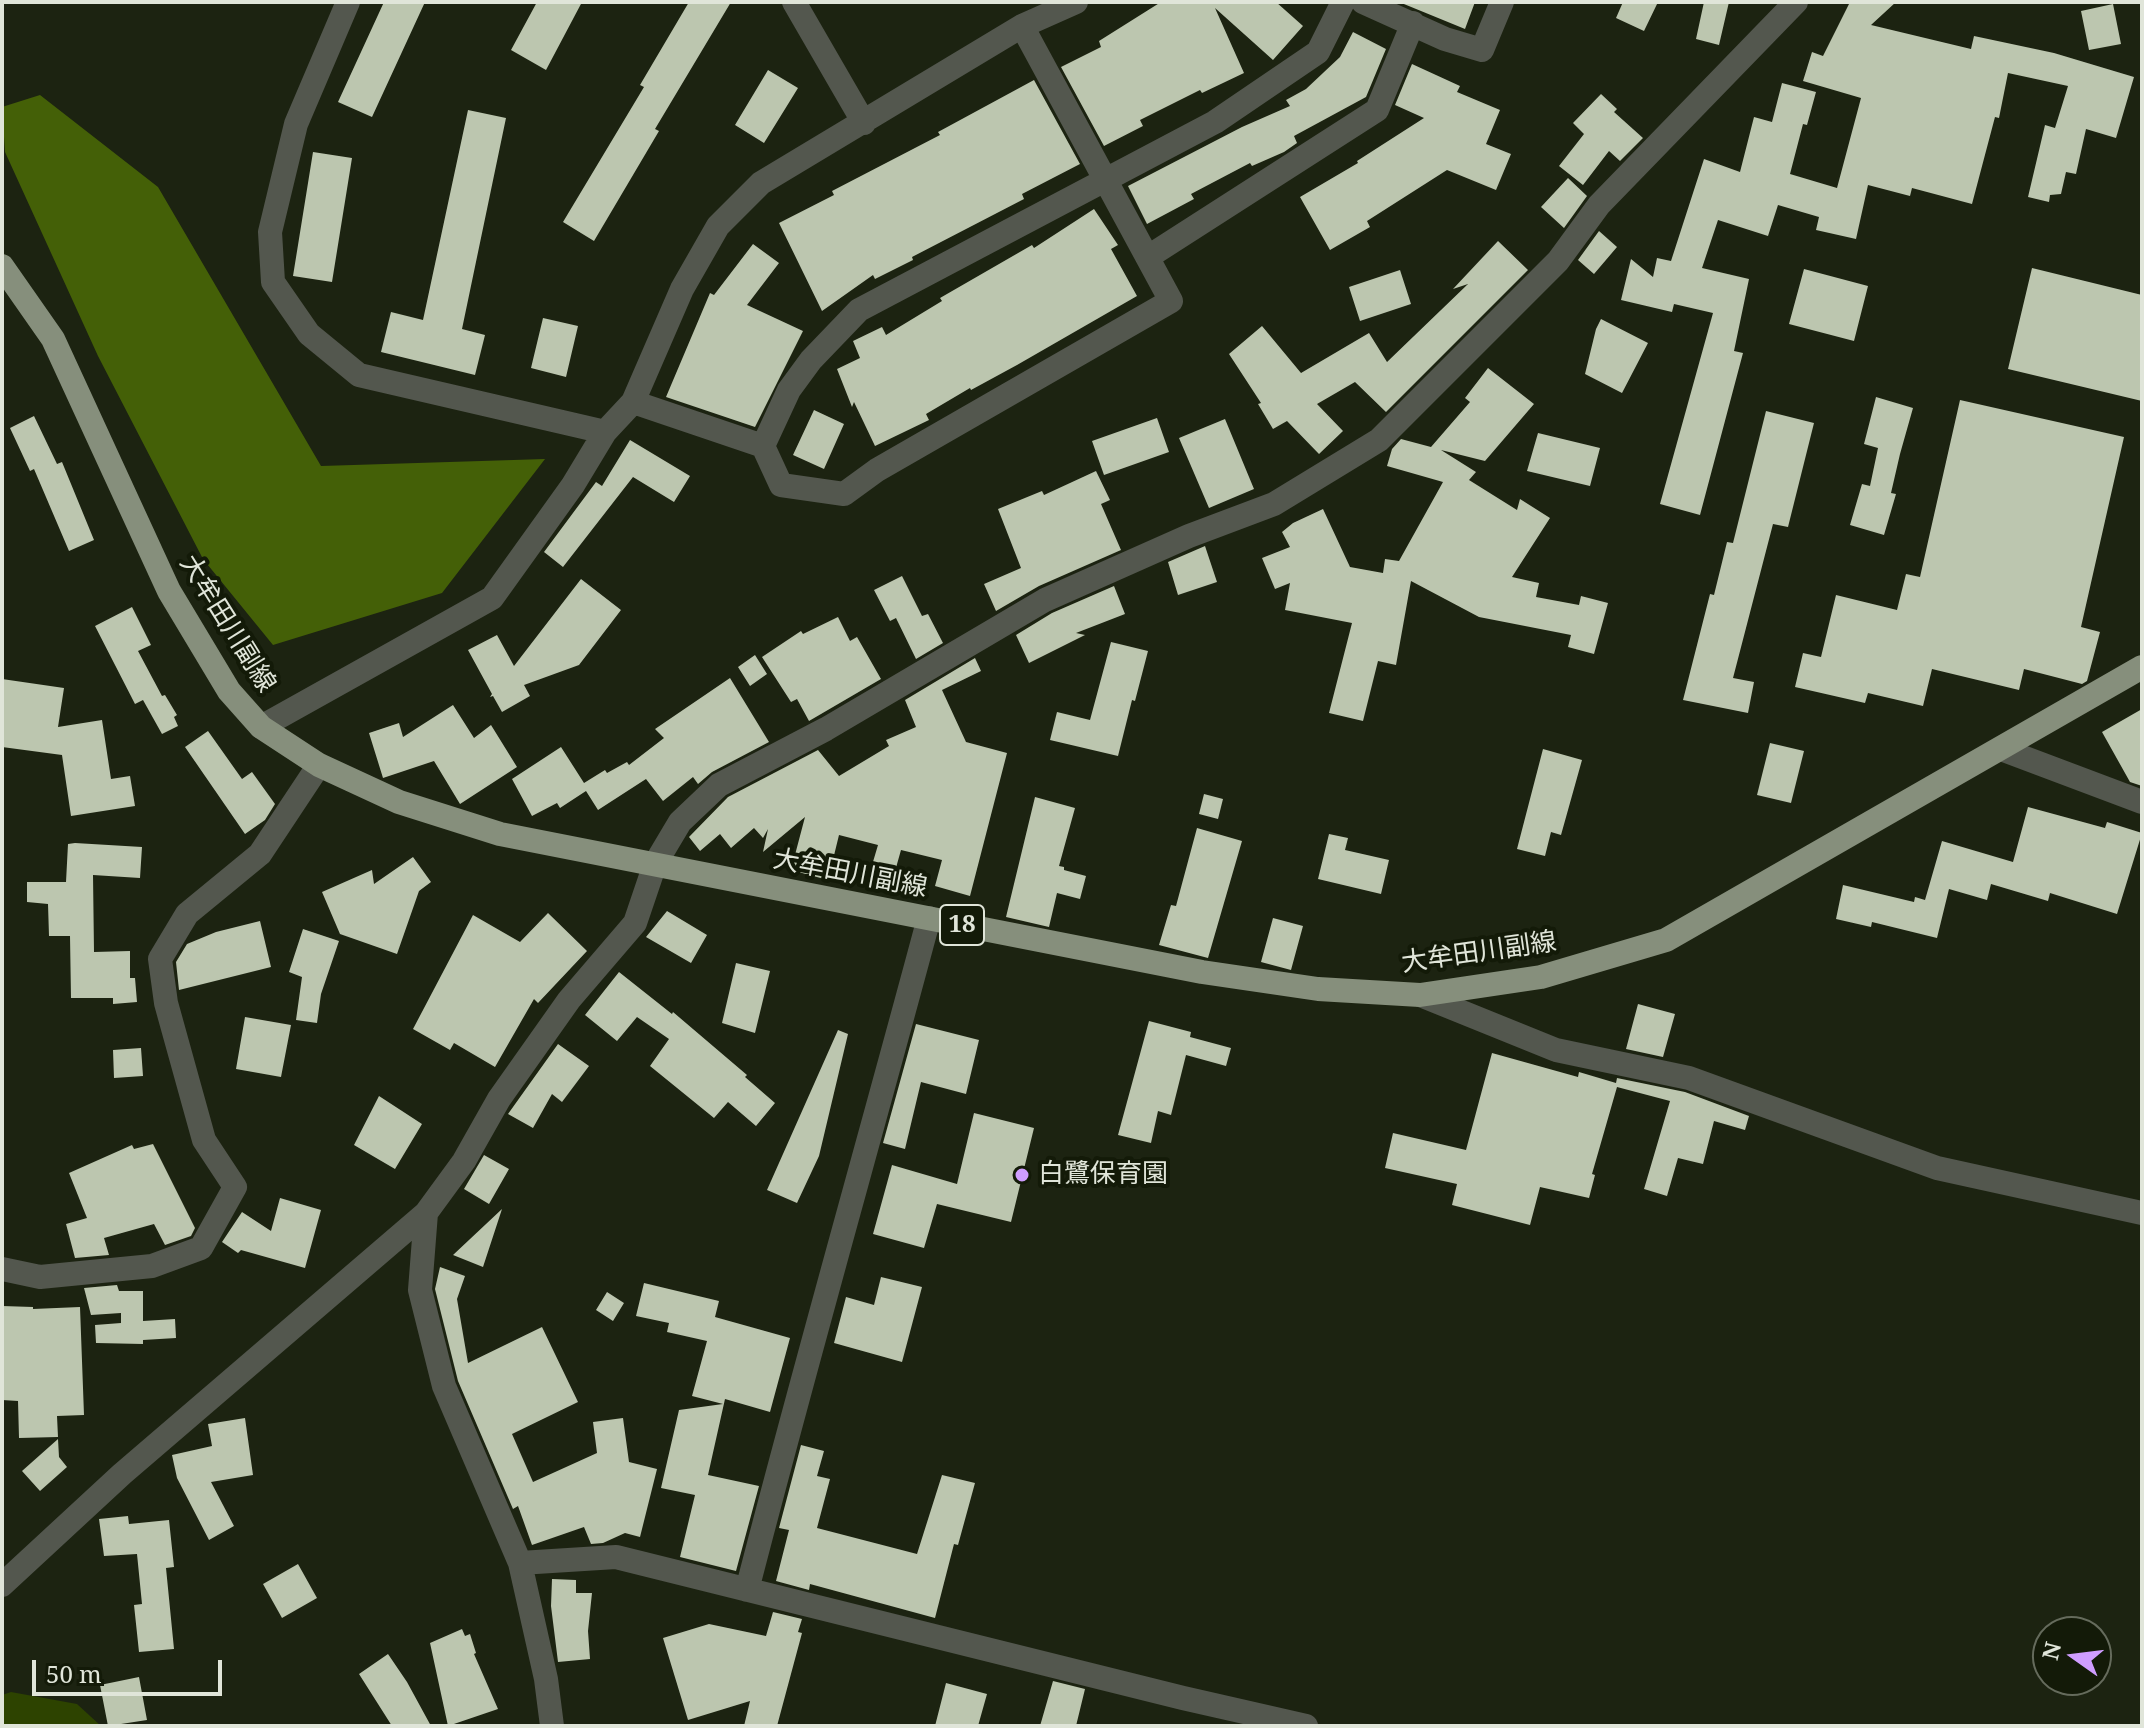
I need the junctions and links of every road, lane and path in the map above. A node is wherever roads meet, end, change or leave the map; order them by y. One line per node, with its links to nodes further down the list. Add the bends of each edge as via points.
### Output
1 (348, 2): 15 (street, via 296,124 270,232 273,282 309,334 359,375)
2 (794, 2): 10 (street)
3 (1076, 2): 9 (street)
4 (1343, 2): 11 (street, via 1318,52 1215,122)
5 (1363, 2): 8 (street)
6 (1502, 2): 8 (street, via 1482,50)
7 (1796, 2): 22 (street, via 1599,205 1558,261 1379,440 1274,504 1045,600 826,729 719,785 680,822)
8 (1413, 23): 12 (street, via 1377,110)
9 (1022, 26): 10 (street); 11 (street)
10 (864, 123): 14 (street, via 761,183 718,226 682,289)
11 (1104, 180): 12 (street); 16 (street, via 859,310 789,390)
12 (1148, 257): 16 (street, via 1171,301 844,494 781,485)
13 (2, 266): 18 (main road, 大牟田川副線 / 18, via 53,339 169,591 229,691)
14 (633, 402): 15 (street); 16 (street)
15 (605, 432): 18 (street, via 492,598)
16 (763, 446)
17 (2142, 667): 19 (main road, 大牟田川副線 / 18)
18 (261, 727): 20 (main road, 大牟田川副線 / 18)
19 (2001, 749): 21 (street); 24 (main road, 大牟田川副線 / 18, via 1666,940 1541,977)
20 (319, 765): 22 (main road, 大牟田川副線 / 18, via 399,802 500,834); 27 (street, via 260,854 187,914 160,959 166,1003 204,1140 235,1187 201,1248 152,1266 40,1277)
21 (2142, 802)
22 (655, 864): 23 (main road, 大牟田川副線 / 18); 25 (street, via 635,923 560,1012)
23 (929, 918): 24 (main road, 大牟田川副線 / 18, via 1202,972 1318,989); 30 (street)
24 (1420, 995): 26 (street, via 1556,1050 1689,1078 1937,1168)
25 (426, 1213): 28 (street, via 420,1290 444,1386); 29 (street, via 122,1474)
26 (2142, 1213)
27 (2, 1269)
28 (520, 1563): 30 (street, via 616,1557); 31 (street)
29 (2, 1585)
30 (747, 1590): 32 (street)
31 (552, 1726)
32 (1306, 1726)

